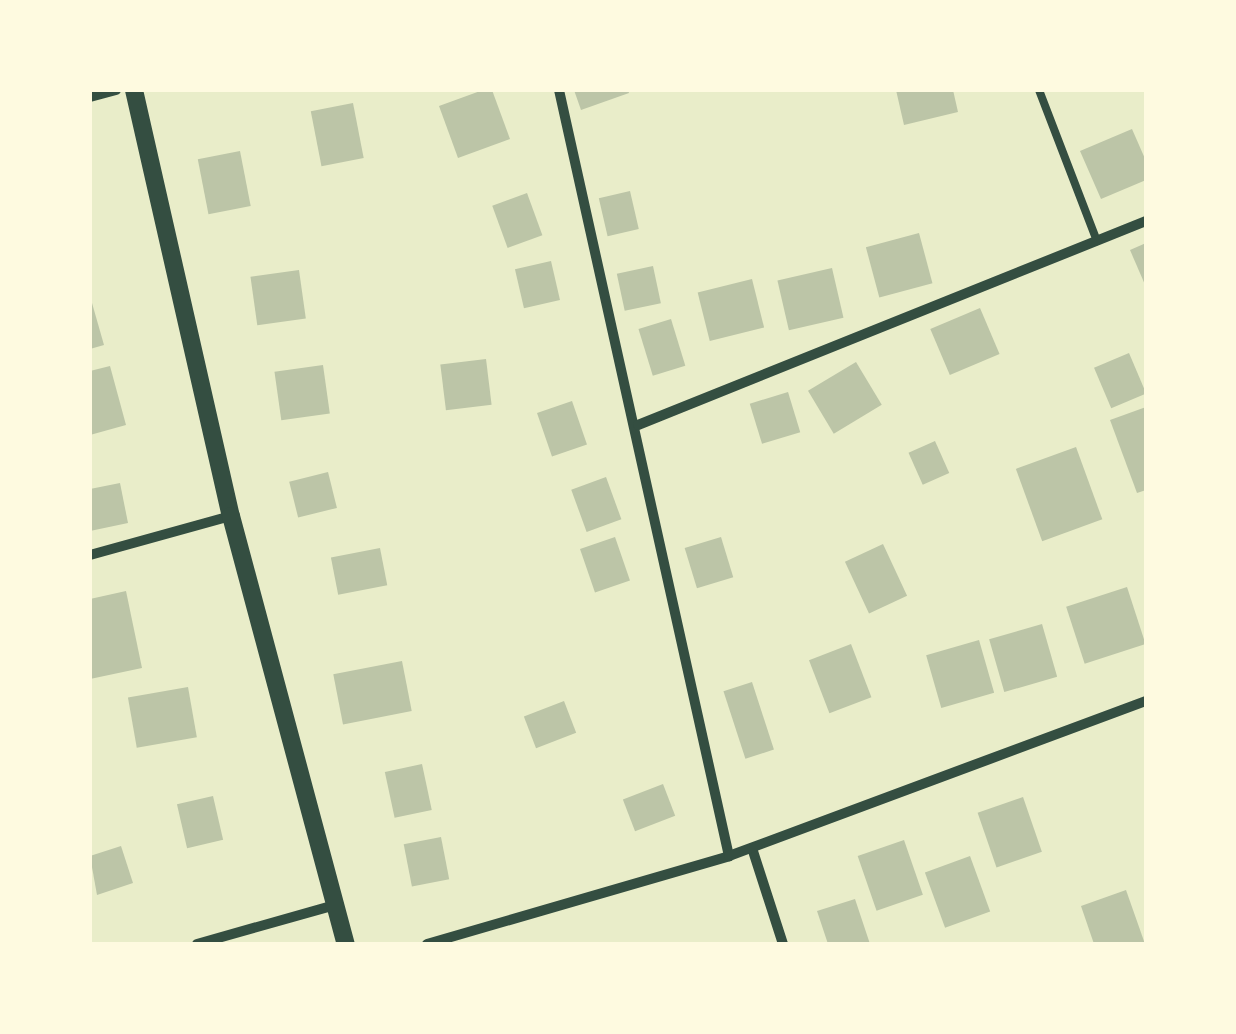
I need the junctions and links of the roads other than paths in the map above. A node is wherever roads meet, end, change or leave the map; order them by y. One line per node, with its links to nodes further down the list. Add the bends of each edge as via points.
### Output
1 (116, 90): 5 (street)
2 (134, 90): 9 (street)
3 (559, 90): 8 (street)
4 (1039, 90): 7 (lane)
5 (90, 98)
6 (1146, 221): 7 (street)
7 (1096, 241): 8 (street)
8 (638, 425): 13 (street)
9 (231, 516): 10 (street); 14 (street)
10 (90, 556)
11 (1146, 701): 12 (street)
12 (752, 848): 13 (street); 18 (street)
13 (729, 856): 17 (street)
14 (334, 905): 15 (street); 16 (street)
15 (197, 944)
16 (346, 944)
17 (427, 944)
18 (783, 944)

